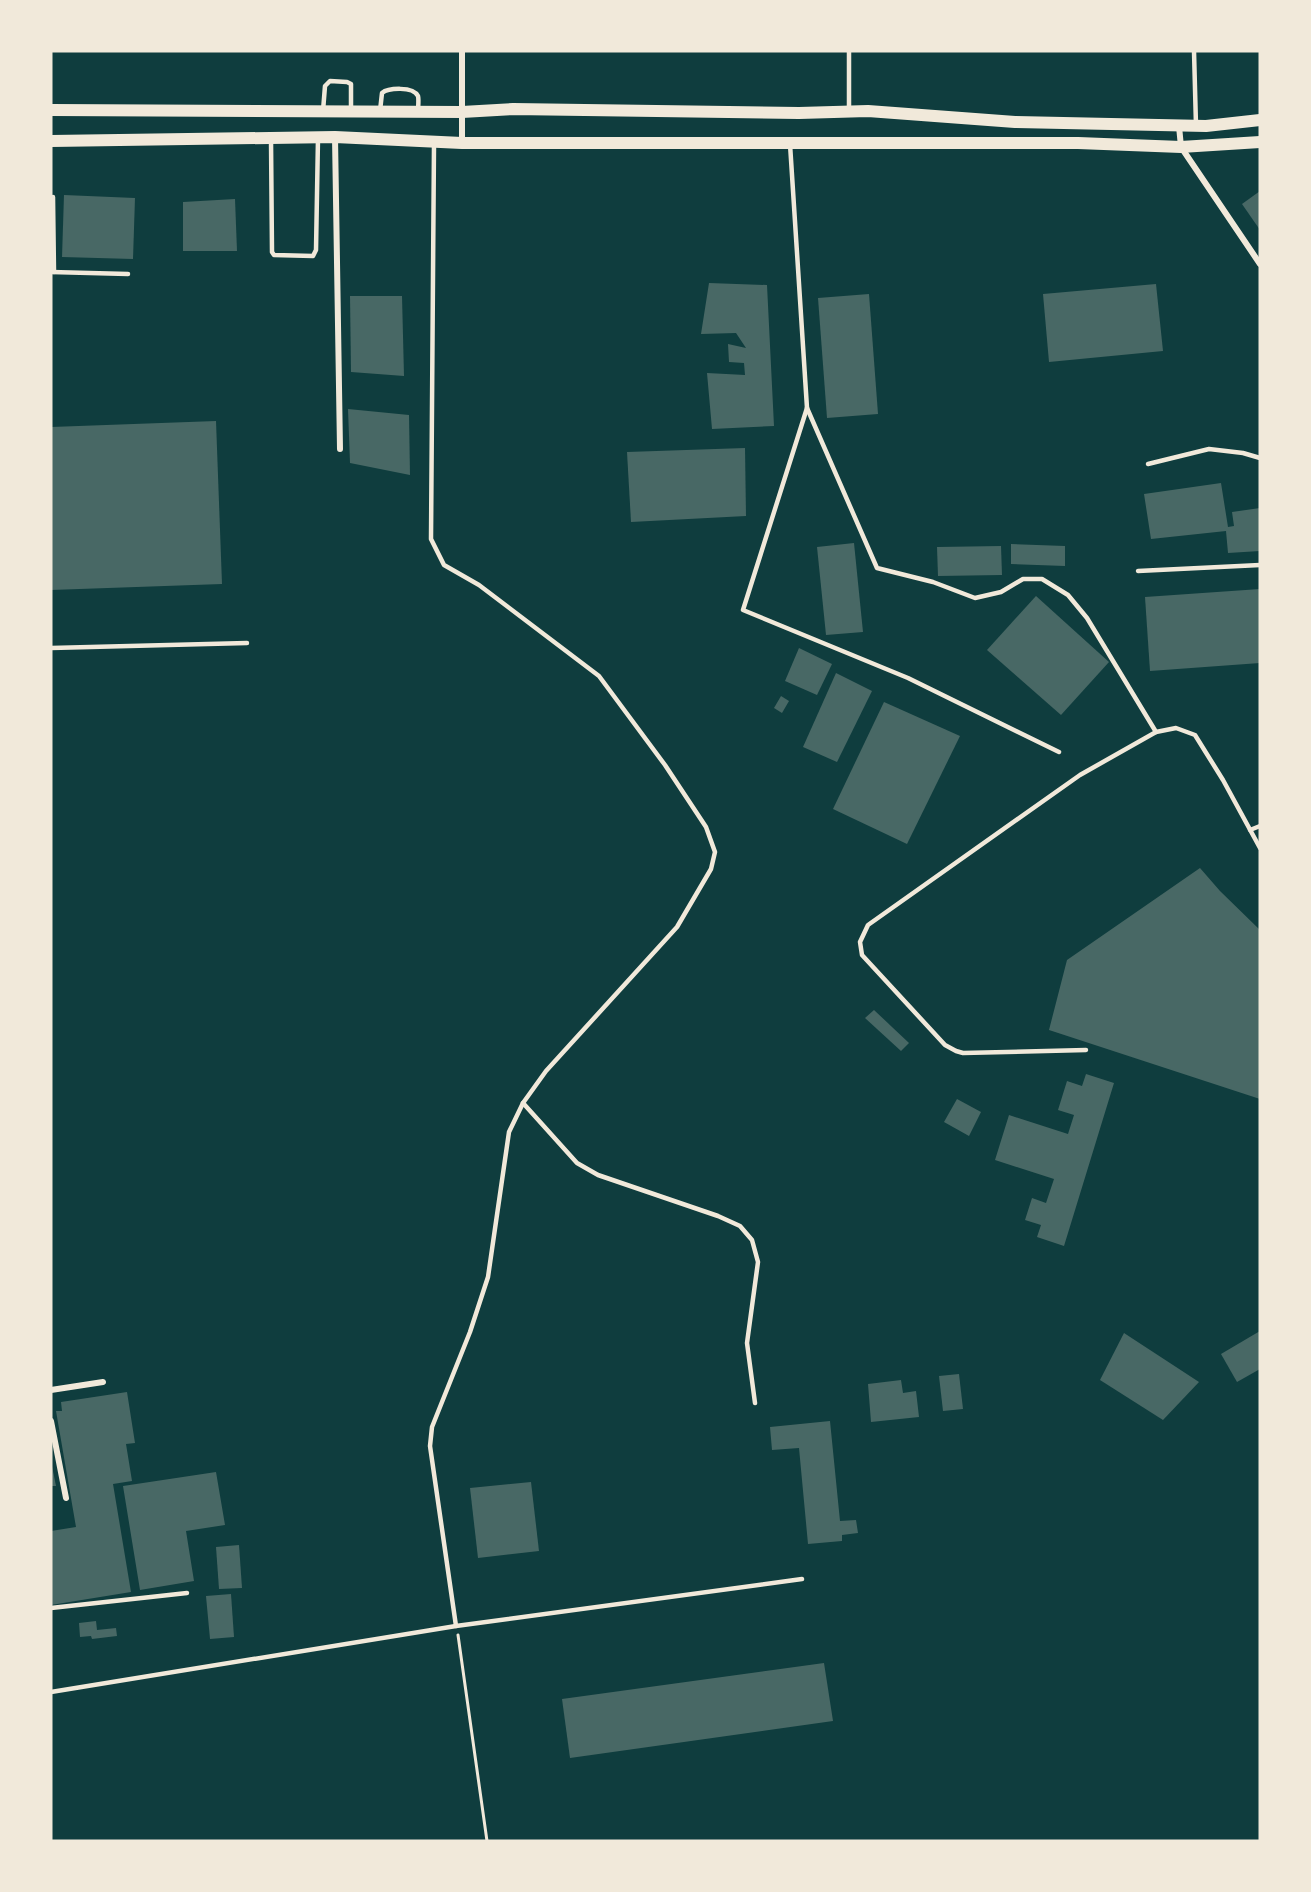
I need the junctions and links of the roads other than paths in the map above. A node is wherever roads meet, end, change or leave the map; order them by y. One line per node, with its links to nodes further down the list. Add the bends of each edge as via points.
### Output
1 (462, 51): 9 (street)
2 (849, 51): 10 (lane)
3 (1194, 51): 13 (lane)
4 (51, 110): 5 (main road)
5 (322, 111): 6 (main road); 6 (lane, via 325,86 330,81 351,84)
6 (351, 111): 7 (main road)
7 (380, 111): 8 (main road); 8 (lane, via 382,93 389,89 415,93)
8 (418, 111): 9 (main road)
9 (462, 112): 10 (main road); 20 (street)
10 (849, 112): 12 (main road, via 1015,122)
11 (1260, 120): 13 (main road)
12 (1179, 125): 13 (main road); 22 (street)
13 (1196, 126)
14 (271, 137): 15 (main road); 15 (lane, via 272,252 313,256); 17 (main road)
15 (318, 138): 16 (main road)
16 (335, 138): 19 (main road); 28 (street)
17 (51, 141)
18 (1260, 142): 22 (main road)
19 (434, 143): 20 (main road); 41 (lane, via 431,539 444,565 479,585 599,676 706,827 715,852 711,869 677,927 546,1071)
20 (462, 143): 21 (main road)
21 (790, 144): 22 (main road, via 1078,143); 27 (lane)
22 (1181, 147): 24 (street)
23 (53, 197): 25 (lane)
24 (1260, 264)
25 (52, 272): 26 (lane)
26 (129, 274)
27 (807, 408): 35 (lane, via 877,568 933,582 975,598 1000,592 1023,579 1042,579 1068,595 1087,618); 36 (lane, via 743,610 908,678)
28 (340, 449)
29 (1260, 458): 30 (lane, via 1209,449)
30 (1148, 464)
31 (1260, 565): 32 (lane)
32 (1138, 572)
33 (247, 643): 34 (lane)
34 (51, 648)
35 (1156, 732): 38 (lane, via 1176,728 1195,735); 40 (lane, via 1080,775 868,925 860,942 869,965 945,1045 956,1051)
36 (1059, 752)
37 (1260, 826): 38 (lane)
38 (1250, 830): 39 (lane)
39 (1260, 848)
40 (1086, 1050)
41 (523, 1103): 44 (lane, via 584,1167 718,1216 740,1226 752,1240 758,1262 747,1343); 50 (lane, via 509,1132 488,1276 432,1427 430,1446)
42 (103, 1382): 43 (street)
43 (51, 1390)
44 (754, 1403)
45 (51, 1421): 46 (street)
46 (66, 1498)
47 (802, 1579): 50 (lane)
48 (187, 1593): 49 (lane)
49 (51, 1608)
50 (456, 1626): 51 (lane)
51 (51, 1692)

